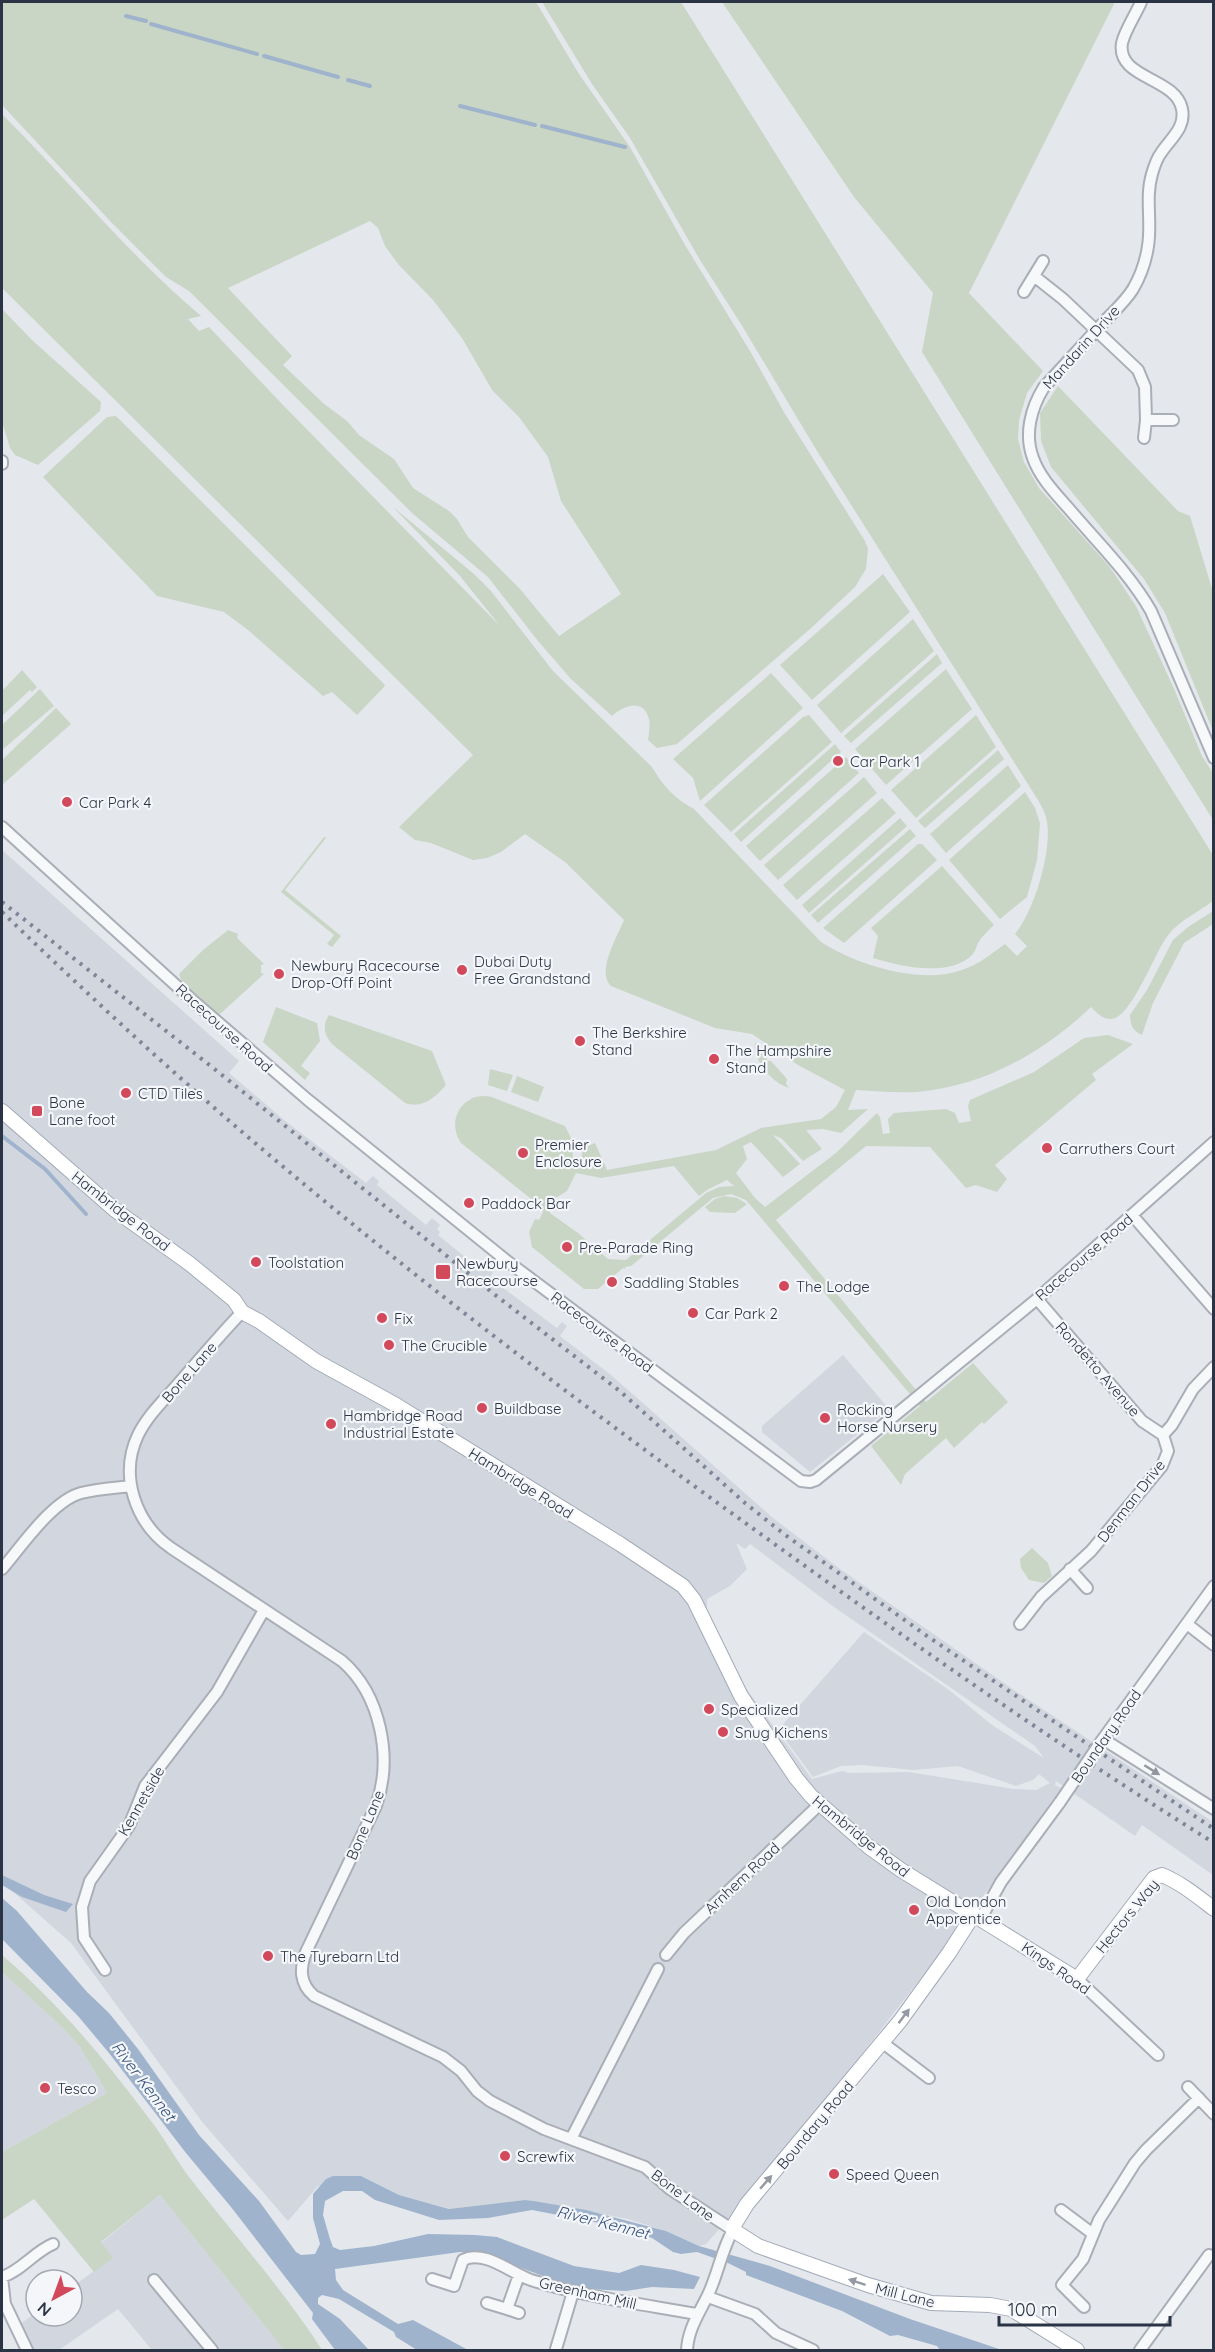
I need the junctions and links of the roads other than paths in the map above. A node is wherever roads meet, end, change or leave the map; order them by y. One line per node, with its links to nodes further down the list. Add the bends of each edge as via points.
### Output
1 (1141, 2): 5 (street, Mandarin Drive, via 1125,34 1123,52 1135,70 1177,96 1182,121 1152,174 1148,246 1134,288)
2 (1043, 261): 3 (street)
3 (1034, 276): 4 (street); 5 (street)
4 (1024, 292)
5 (1096, 330): 6 (street, via 1143,378); 9 (street, Mandarin Drive, via 1035,402 1029,429 1032,457 1046,482 1139,590)
6 (1146, 420): 7 (street); 8 (street)
7 (1173, 420)
8 (1144, 438)
9 (1214, 758)
10 (2, 827): 14 (street, Racecourse Road, via 308,1100 507,1260 801,1481 816,1480)
11 (2, 1111): 16 (main road, Hambridge Road, via 115,1210 228,1295)
12 (1214, 1142): 13 (street, Racecourse Road)
13 (1132, 1215): 14 (street, Racecourse Road); 15 (street)
14 (1037, 1299): 18 (street, Rondetto Avenue, via 1142,1421)
15 (1214, 1310)
16 (242, 1312): 19 (street, Bone Lane, via 144,1425 132,1451); 29 (main road, Hambridge Road, via 683,1586 694,1600 741,1696 796,1778)
17 (1214, 1367): 18 (street, via 1193,1389)
18 (1163, 1435): 21 (street, Denman Drive, via 1168,1450 1162,1466 1091,1551)
19 (131, 1486): 20 (street, via 66,1499); 24 (street, Bone Lane, via 142,1517 163,1543)
20 (2, 1569)
21 (1070, 1569): 23 (street); 25 (street, Denman Drive)
22 (1214, 1586): 26 (street, Boundary Road)
23 (1087, 1588)
24 (264, 1610): 35 (street, Kennetside, via 217,1692 145,1786 129,1826 90,1881 82,1907 84,1938); 43 (street, Bone Lane, via 342,1661 352,1672 377,1720 384,1754 376,1806 303,1961 301,1974 306,1987 314,1996 434,2052 461,2071 490,2101)
25 (1020, 1624)
26 (1187, 1624): 27 (street); 28 (street, Boundary Road)
27 (1214, 1645)
28 (1102, 1741): 30 (street, one-way to 30); 32 (street, Boundary Road, bridge)
29 (820, 1804): 32 (main road, Hambridge Road, via 890,1862); 33 (street, Arnhem Road, via 684,1933)
30 (1214, 1809)
31 (1214, 1908): 36 (main road, Hectors Way, via 1171,1879 1162,1875 1154,1878)
32 (977, 1916): 36 (main road, Kings Road); 37 (main road, Boundary Road, one-way to 32)
33 (666, 1955)
34 (658, 1969): 43 (street)
35 (105, 1970)
36 (1077, 1979): 38 (street, Kings Road)
37 (883, 2043): 39 (street); 45 (main road, Boundary Road, one-way to 37, via 747,2204)
38 (1158, 2055)
39 (929, 2078)
40 (1188, 2087): 41 (street)
41 (1199, 2098): 42 (street); 46 (street, via 1135,2163)
42 (1214, 2114)
43 (571, 2139): 45 (street, Bone Lane, via 645,2167)
44 (1061, 2210): 46 (street)
45 (733, 2230): 53 (street, Boundary Road); 64 (main road, Mill Lane, one-way to 45, via 1011,2309 931,2303 758,2246)
46 (1093, 2234): 55 (street, via 1083,2259 1062,2285)
47 (53, 2244): 60 (street, via 2,2277 5,2304)
48 (1209, 2255): 65 (street)
49 (519, 2275): 50 (street, Greenham Mill, via 492,2261 469,2257 463,2260 454,2286); 52 (street, Greenham Mill); 56 (street)
50 (432, 2279)
51 (154, 2280): 61 (street)
52 (573, 2292): 58 (street, Greenham Mill); 59 (street)
53 (708, 2297): 58 (street, Boundary Road); 63 (street, via 755,2314 776,2333)
54 (487, 2302): 56 (street)
55 (1084, 2307)
56 (507, 2309): 57 (street)
57 (519, 2313)
58 (697, 2314): 62 (street, Boundary Road)
59 (556, 2349)
60 (27, 2350)
61 (212, 2350)
62 (687, 2350)
63 (813, 2350)
64 (1077, 2350)
65 (1140, 2350)

